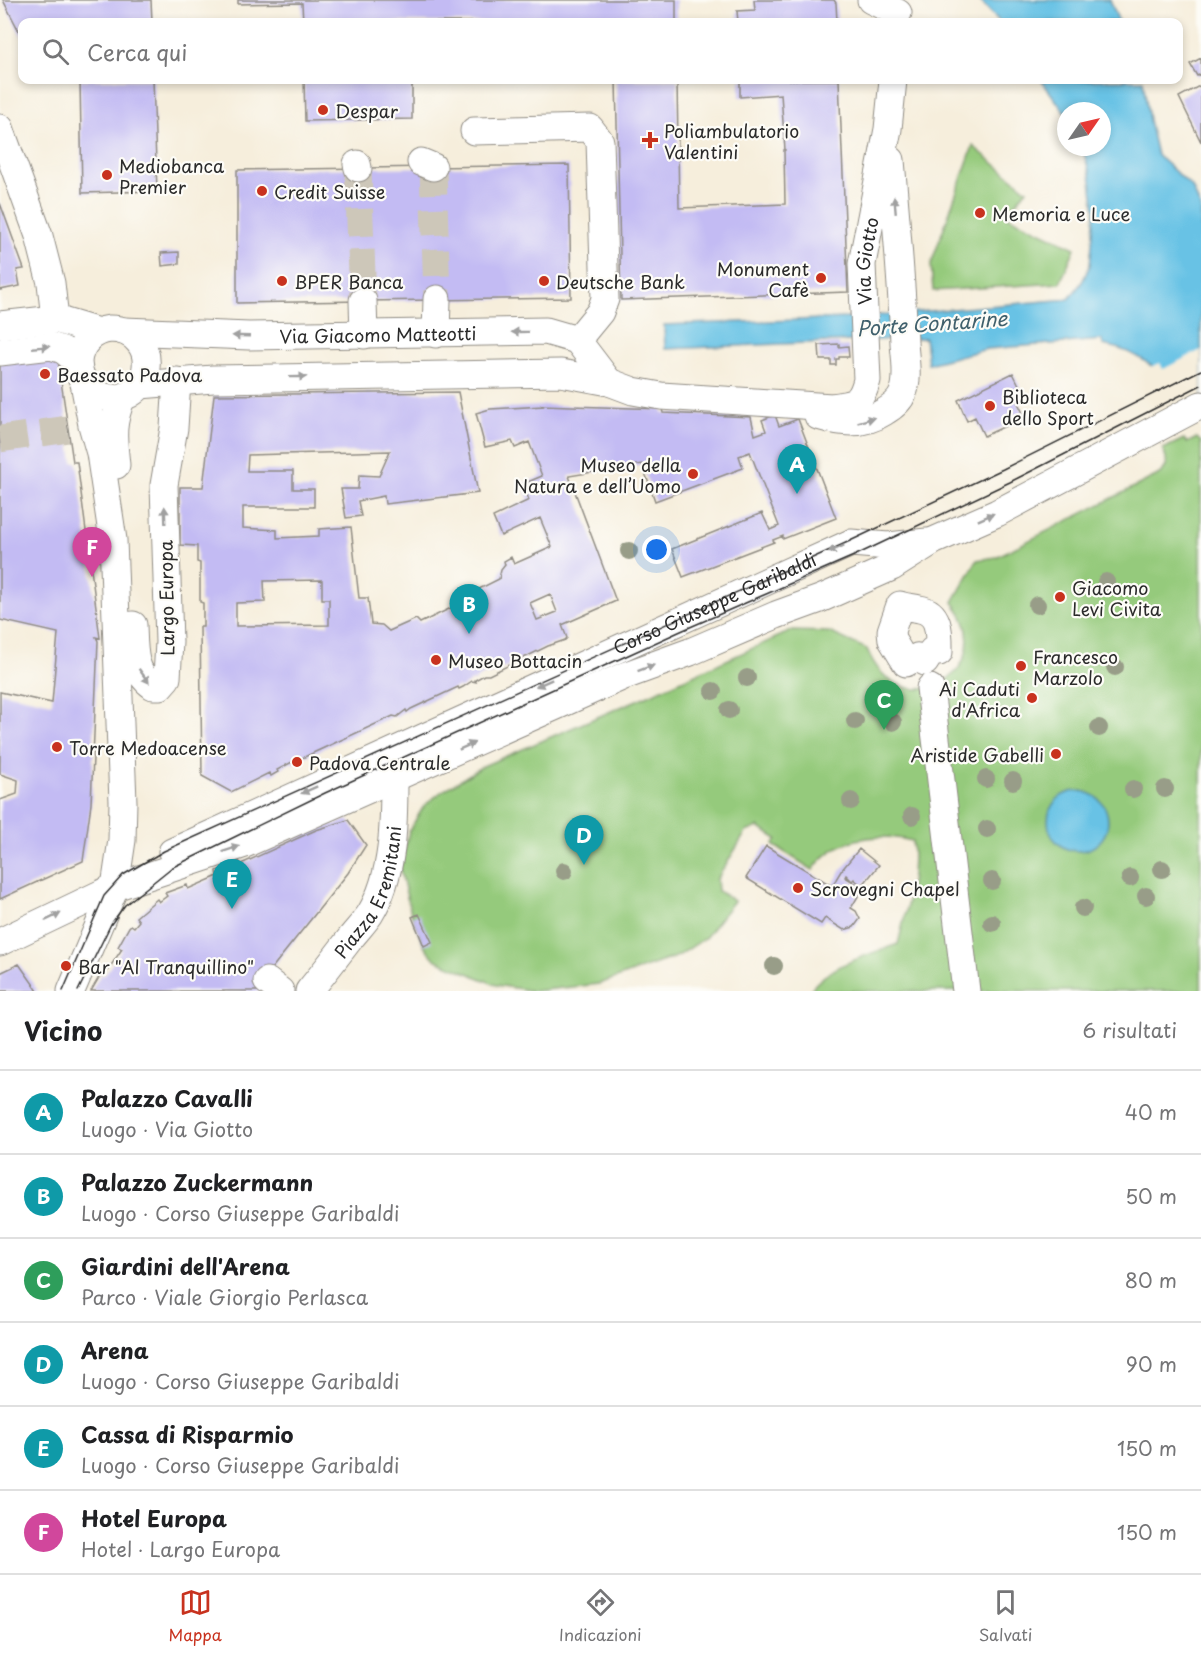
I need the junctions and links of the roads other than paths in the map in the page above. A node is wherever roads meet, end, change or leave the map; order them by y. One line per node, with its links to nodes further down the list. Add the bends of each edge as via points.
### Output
1 (871, 0): 2 (street)
2 (899, 12)
3 (893, 84): 5 (street, Via Giotto)
4 (0, 129): 9 (street, via 39,236)
5 (888, 129): 20 (street, Via Giotto, via 862,264 867,380 863,396 850,404 832,407); 20 (street, Via Giotto, one-way to 5, via 838,422 857,423 875,418 902,395 903,302)
6 (474, 131): 14 (street, via 590,128 600,141 605,299 600,312)
7 (437, 299): 12 (street)
8 (363, 300): 13 (street)
9 (55, 319): 10 (street, Via Giacomo Matteotti); 11 (street, Via Giacomo Matteotti)
10 (0, 325)
11 (111, 332): 13 (street, Via Giacomo Matteotti, one-way to 11); 16 (street, via 85,343 80,352); 19 (street, Via Giacomo Matteotti, via 138,340 146,354 146,370)
12 (436, 334): 13 (street, Via Giacomo Matteotti); 14 (street, Via Giacomo Matteotti, one-way to 12, via 546,331)
13 (364, 335)
14 (577, 339): 18 (street)
15 (0, 352): 16 (street, one-way to 16, via 51,346 63,350)
16 (81, 373): 19 (street, via 91,391 101,396 111,398); 22 (street, Largo Europa, via 80,427 100,453)
17 (177, 381): 18 (street, one-way to 18, via 561,373); 19 (street); 22 (street, Largo Europa, one-way to 17, via 125,561 132,588 135,654 140,674 153,686 160,686 167,678 169,642 164,485)
18 (609, 382): 20 (street, via 661,396)
19 (131, 391): 22 (street, Via Giacomo Matteotti, via 114,419 112,435 119,518)
20 (790, 404)
21 (1201, 405): 23 (street, Corso Giuseppe Garibaldi, one-way to 21, via 997,513)
22 (113, 540): 26 (street, Largo Europa, via 123,802)
23 (933, 541): 25 (street, Corso Giuseppe Garibaldi, one-way to 23, via 624,676 820,599 892,567); 26 (street, Corso Giuseppe Garibaldi, one-way to 26, via 888,546 851,543 166,855)
24 (930, 688): 30 (street)
25 (394, 779): 26 (street, Corso Giuseppe Garibaldi, one-way to 25, via 245,844); 29 (street, Piazza Eremitani, via 395,815 379,894 370,914)
26 (115, 887): 27 (street, Corso Giuseppe Garibaldi, one-way to 26); 28 (street, Largo Europa)
27 (0, 942)
28 (71, 991)
29 (309, 991)
30 (966, 991)

